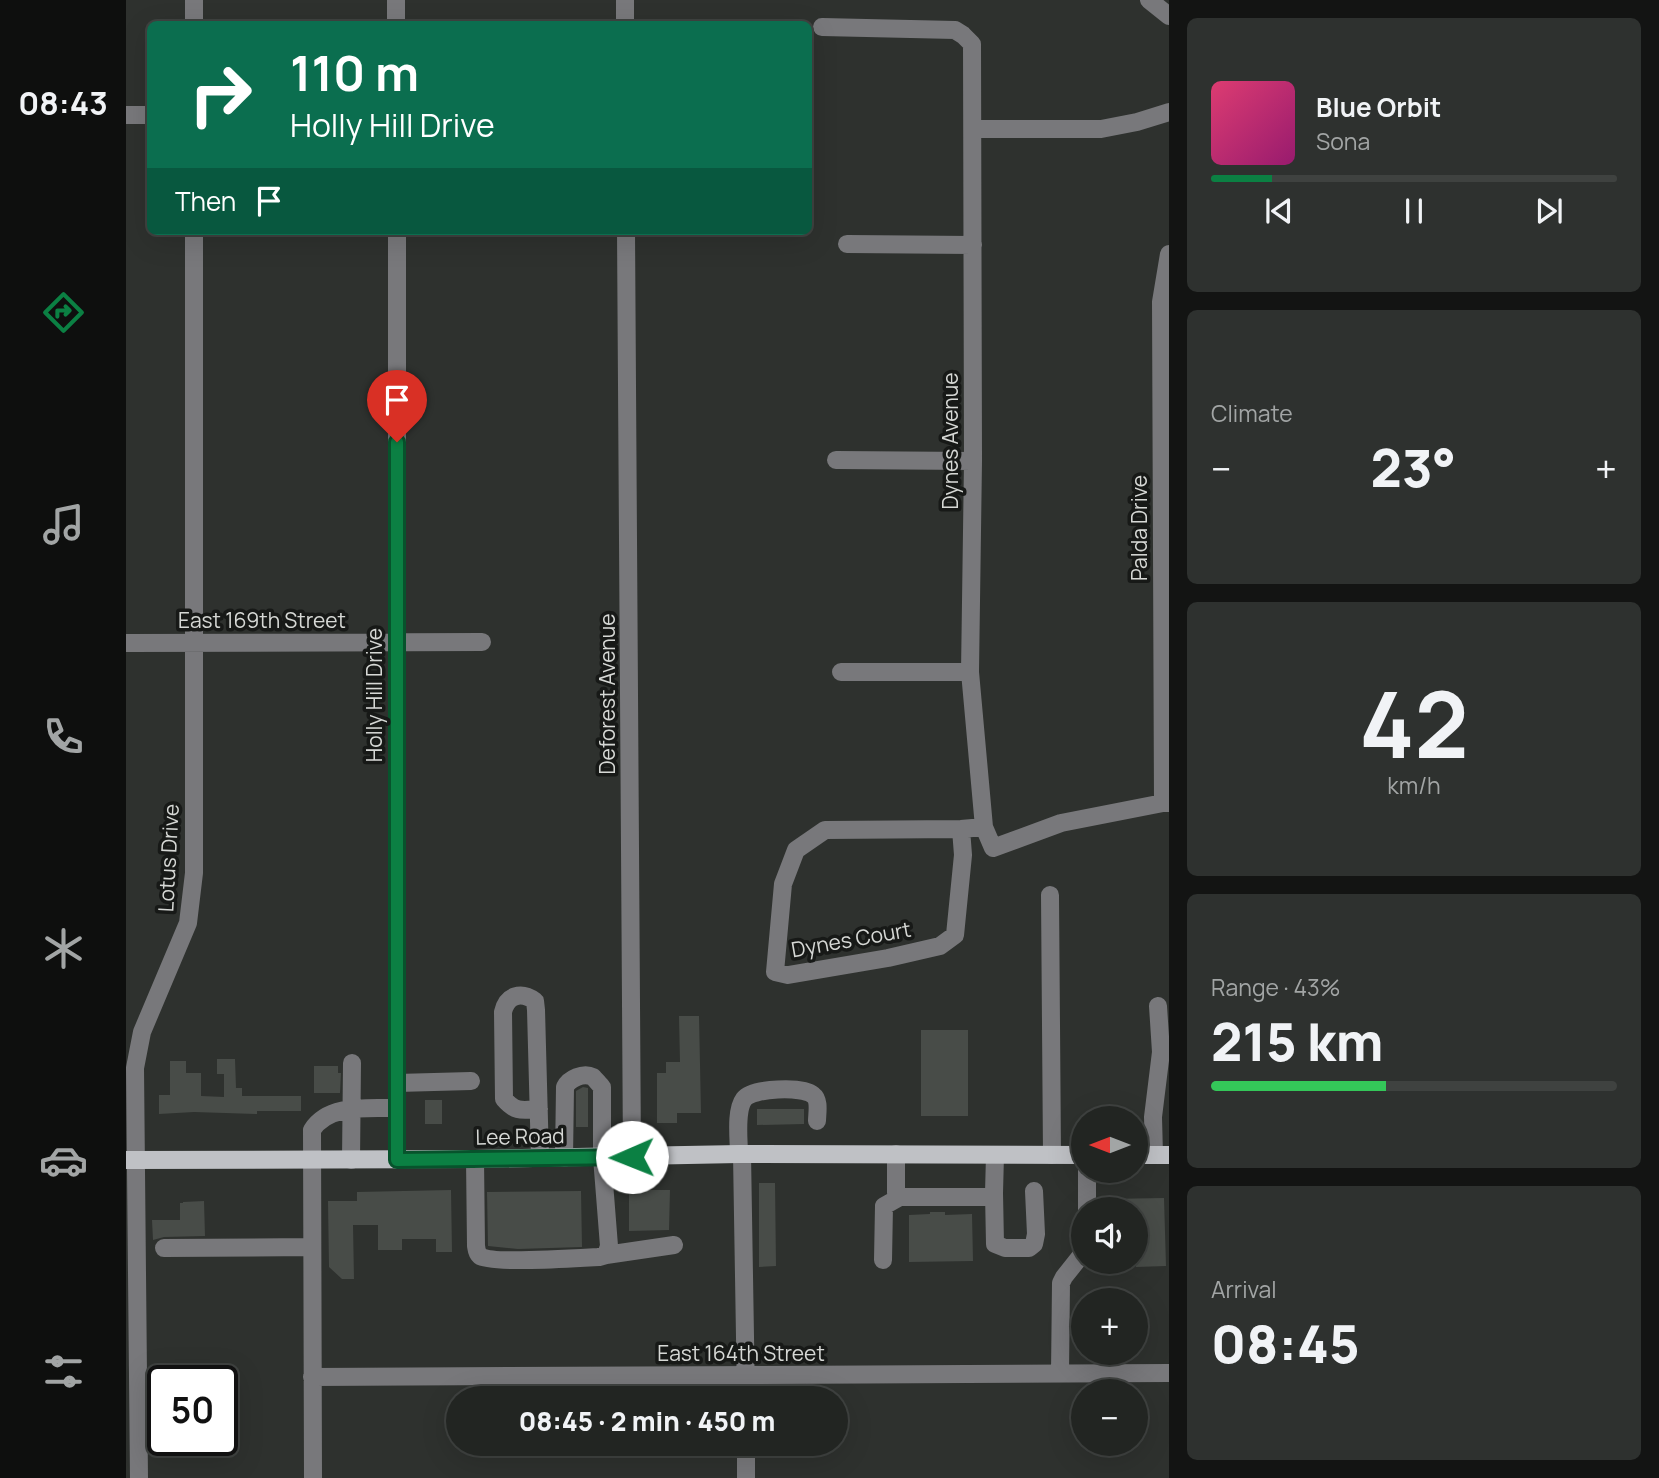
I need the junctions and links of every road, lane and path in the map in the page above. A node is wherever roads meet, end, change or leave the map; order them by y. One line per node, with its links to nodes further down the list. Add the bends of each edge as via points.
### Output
1 (194, 0): 6 (street)
2 (396, 0): 7 (street)
3 (625, 0): 8 (street)
4 (1149, 0): 5 (street)
5 (1169, 16)
6 (194, 21)
7 (396, 21)
8 (625, 21)
9 (822, 27): 13 (street, Dynes Avenue, via 954,30 963,35 972,44)
10 (1169, 112): 13 (street, via 1101,129)
11 (126, 115): 12 (street)
12 (147, 115)
13 (973, 129): 18 (street, Dynes Avenue)
14 (194, 235): 25 (street, Lotus Drive)
15 (397, 235): 22 (street, Holly Hill Drive)
16 (626, 235): 37 (street, Deforest Avenue)
17 (847, 244): 18 (street)
18 (973, 245): 21 (street, Dynes Avenue)
19 (1169, 254): 28 (street, Palda Drive, via 1161,302)
20 (836, 460): 21 (street)
21 (973, 461): 27 (street, Dynes Avenue)
22 (397, 642): 23 (street, East 169th Street); 25 (street, East 169th Street); 36 (street, Holly Hill Drive)
23 (482, 642)
24 (126, 643): 25 (street, East 169th Street)
25 (194, 643): 34 (street, Lotus Drive, via 194,873 188,923)
26 (841, 672): 27 (street)
27 (970, 672): 29 (street, Dynes Avenue)
28 (1166, 803): 29 (street, Dynes Avenue, via 1061,823 993,848)
29 (984, 827): 30 (street, Dynes Court)
30 (961, 830): 30 (street, Dynes Court, via 825,830 796,850 783,884 775,972 788,975 940,946 955,934)
31 (1050, 895): 46 (street)
32 (1158, 1006): 48 (street, via 1161,1052)
33 (352, 1063): 40 (street)
34 (130, 1068): 54 (street, Lotus Drive)
35 (471, 1082): 36 (street)
36 (397, 1083): 39 (street, Holly Hill Drive)
37 (632, 1098): 38 (street); 50 (street, Deforest Avenue)
38 (602, 1099): 49 (street); 52 (street, via 602,1087 594,1077 568,1081)
39 (397, 1108): 40 (street); 57 (street, Holly Hill Drive)
40 (351, 1109): 55 (street, via 328,1115 316,1124); 56 (street)
41 (539, 1109): 41 (street, via 535,1001 520,995 505,1002 503,1012 504,1099 518,1110); 51 (street)
42 (817, 1121): 43 (street, via 817,1100 812,1094 751,1093 739,1114)
43 (741, 1154): 44 (main road, Lee Road); 50 (main road, Lee Road); 69 (street)
44 (896, 1154): 45 (main road, Lee Road); 60 (street, via 896,1193)
45 (995, 1155): 46 (main road, Lee Road); 59 (street)
46 (1052, 1155): 47 (main road, Lee Road)
47 (1071, 1155)
48 (1153, 1155)
49 (602, 1157): 50 (main road, Lee Road); 52 (main road, Lee Road); 64 (street)
50 (632, 1157)
51 (540, 1158): 52 (main road, Lee Road); 53 (main road, Lee Road)
52 (564, 1158)
53 (475, 1159): 57 (main road, Lee Road); 64 (street, via 480,1255 547,1260)
54 (131, 1160): 55 (main road, Lee Road); 73 (street, Lotus Drive)
55 (311, 1160): 56 (main road, Lee Road); 62 (street)
56 (351, 1160): 57 (main road, Lee Road)
57 (397, 1160)
58 (1034, 1191): 59 (street, via 1036,1234 1029,1248 995,1244)
59 (994, 1193): 60 (street, via 989,1197)
60 (900, 1197): 65 (street, via 884,1206)
61 (674, 1245): 64 (street)
62 (312, 1247): 63 (street); 70 (street)
63 (164, 1248)
64 (606, 1255)
65 (883, 1260)
66 (1071, 1269): 67 (street, via 1061,1283)
67 (1060, 1373): 68 (street, East 164th Street); 69 (street, East 164th Street)
68 (1169, 1373)
69 (746, 1376): 70 (street, East 164th Street); 71 (street)
70 (312, 1377): 74 (street)
71 (746, 1386)
72 (746, 1456): 75 (street)
73 (139, 1478)
74 (313, 1478)
75 (746, 1478)

